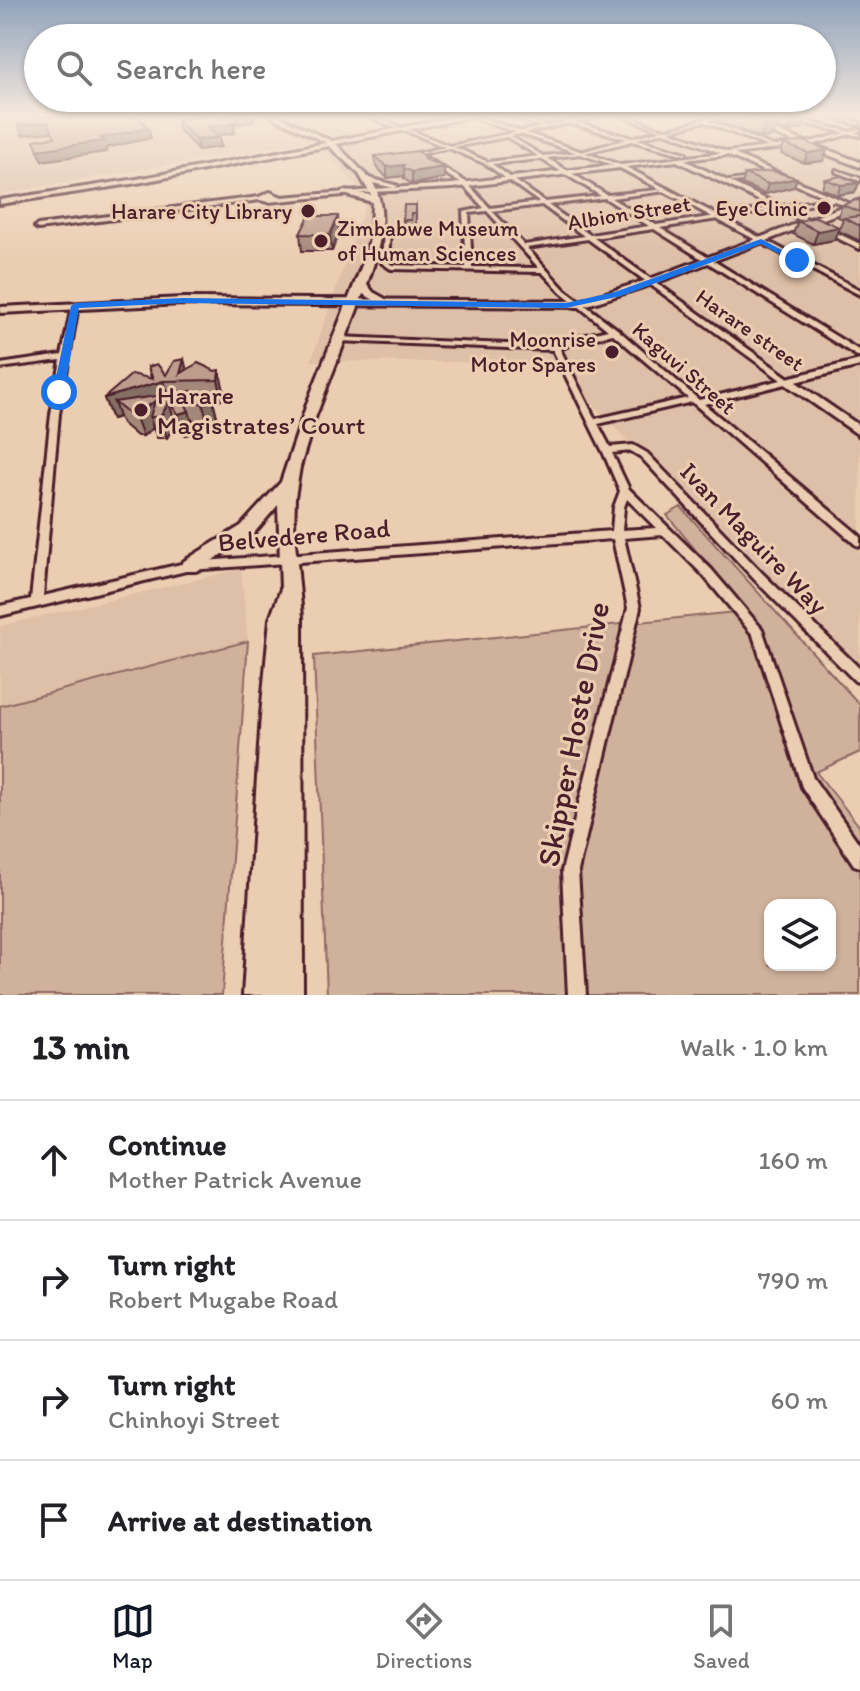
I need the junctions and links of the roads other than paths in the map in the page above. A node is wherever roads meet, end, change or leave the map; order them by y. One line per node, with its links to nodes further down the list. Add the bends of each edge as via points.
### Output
1 (212, 162): 26 (main road)
2 (235, 162): 26 (main road)
3 (351, 162): 17 (main road)
4 (430, 162): 20 (street, Kaguvi Street)
5 (494, 162): 11 (street)
6 (550, 162): 14 (street)
7 (609, 162): 12 (street)
8 (649, 162): 12 (street)
9 (683, 162): 19 (street)
10 (748, 162): 15 (street)
11 (488, 163): 16 (street)
12 (620, 166): 14 (street); 22 (street)
13 (838, 171): 18 (street)
14 (566, 172): 16 (street); 25 (street)
15 (777, 175): 19 (street); 27 (street)
16 (510, 178): 20 (street); 28 (street)
17 (365, 179): 21 (main road); 23 (main road); 24 (main road)
18 (860, 180)
19 (724, 182): 30 (street)
20 (464, 183): 21 (street); 31 (street, Kaguvi Street)
21 (396, 188): 24 (main road)
22 (666, 190): 25 (street); 32 (street)
23 (346, 191): 24 (street); 24 (main road); 35 (street)
24 (374, 194): 34 (main road)
25 (607, 197): 28 (street); 36 (street)
26 (0, 199)
27 (834, 199): 29 (street); 30 (street, Albion Street)
28 (546, 205): 31 (street); 37 (street)
29 (857, 206): 33 (main road)
30 (778, 208): 32 (street, Albion Street); 33 (street)
31 (493, 211): 39 (street, Kaguvi Street); 42 (street, via 466,212)
32 (719, 218): 36 (street, Albion Street); 38 (street)
33 (809, 223): 38 (main road); 40 (street)
34 (376, 226): 42 (street, via 388,231 386,266); 45 (main road)
35 (38, 227)
36 (655, 227): 37 (street, Albion Street); 41 (street)
37 (589, 237): 39 (street, Albion Street); 44 (street)
38 (761, 241): 41 (main road); 46 (street)
39 (524, 247): 43 (street, Kaguvi Street)
40 (860, 247)
41 (708, 260): 44 (main road); 55 (street)
42 (469, 269): 43 (street)
43 (543, 270): 49 (street, Kaguvi Street)
44 (650, 282): 49 (main road); 60 (street, Harare street)
45 (360, 283): 47 (main road); 48 (main road)
46 (860, 293)
47 (354, 301): 48 (main road); 50 (main road); 53 (main road)
48 (386, 302): 49 (main road)
49 (581, 304): 52 (street, Kaguvi Street)
50 (75, 306): 51 (main road); 56 (street)
51 (0, 310)
52 (614, 331): 54 (street); 61 (street, Kaguvi Street)
53 (338, 339): 54 (street); 66 (main road)
54 (556, 348): 63 (street)
55 (860, 354)
56 (65, 357): 58 (street); 75 (street)
57 (860, 363): 59 (main road)
58 (0, 366)
59 (816, 375): 60 (main road); 62 (main road, via 818,396)
60 (787, 381): 61 (street); 62 (main road, Harare street)
61 (694, 401): 63 (street); 68 (street, Kaguvi Street)
62 (829, 410): 64 (main road)
63 (595, 422): 65 (street)
64 (860, 432)
65 (609, 450): 67 (street); 77 (street, Ivan Maguire Way, via 633,448 644,455)
66 (289, 483): 72 (main road); 73 (main road, via 247,530)
67 (625, 491): 69 (street); 70 (street, Skipper Hoste Drive)
68 (854, 530): 71 (street, Kaguvi Street)
69 (665, 531): 70 (street); 78 (street, via 758,633 807,782)
70 (617, 532): 72 (street, Belvedere Road); 81 (street, Skipper Hoste Drive, via 634,608 570,871)
71 (860, 542)
72 (288, 558): 73 (street, Belvedere Road); 74 (main road)
73 (190, 566): 75 (street, Belvedere Road)
74 (289, 587): 79 (main road, via 280,619 272,715); 80 (main road)
75 (37, 602): 76 (street, Belvedere Road)
76 (0, 611)
77 (860, 677)
78 (860, 859)
79 (258, 995)
80 (288, 995)
81 (577, 995)

